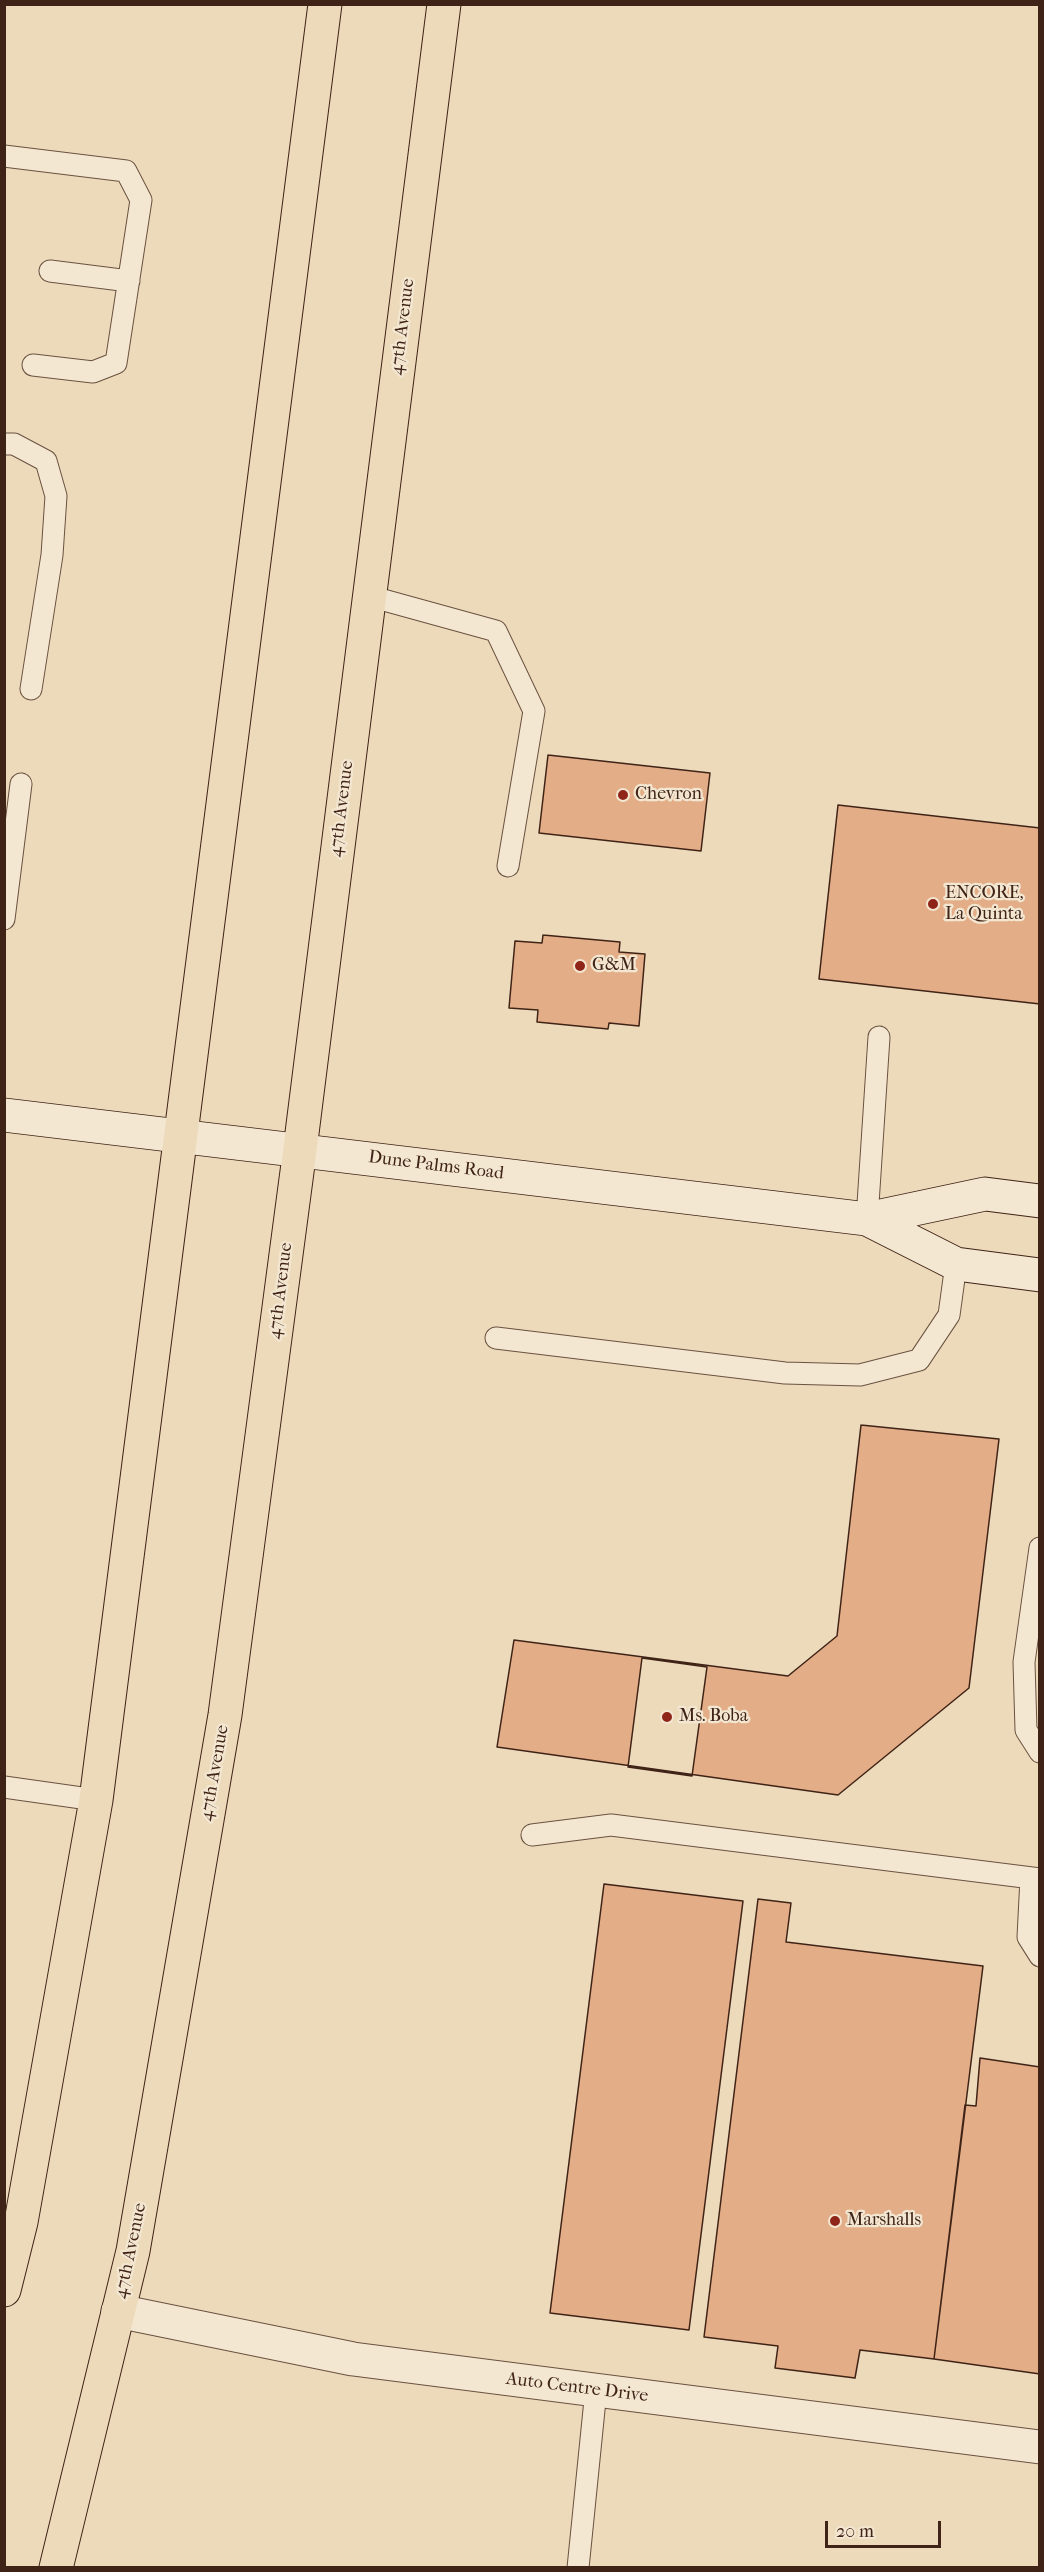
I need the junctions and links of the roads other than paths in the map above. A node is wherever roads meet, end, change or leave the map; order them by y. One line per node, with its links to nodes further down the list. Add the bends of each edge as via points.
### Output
1 (326, 4): 15 (main road)
2 (444, 4): 8 (main road, 47th Avenue)
3 (4, 156): 5 (lane, via 126,171 141,201)
4 (50, 271): 5 (lane)
5 (129, 281): 6 (lane, via 116,363 93,372)
6 (33, 365)
7 (4, 444): 9 (lane, via 14,444 46,461 56,496 52,555)
8 (369, 596): 11 (lane, via 496,631 534,711); 16 (main road, 47th Avenue)
9 (31, 689)
10 (21, 784): 12 (lane)
11 (508, 866)
12 (4, 919)
13 (879, 1037): 18 (lane)
14 (4, 1115): 15 (main road, Dune Palms Road)
15 (183, 1135): 16 (main road, Dune Palms Road); 25 (main road)
16 (300, 1149): 18 (main road, Dune Palms Road); 30 (main road, 47th Avenue, via 225,1715 133,2251)
17 (1040, 1201): 18 (main road, Dune Palms Road, via 985,1194)
18 (867, 1219): 19 (main road, Dune Palms Road)
19 (956, 1263): 20 (main road, Dune Palms Road); 21 (lane, via 949,1315 920,1359 860,1375 785,1373)
20 (1040, 1275)
21 (496, 1338)
22 (1040, 1548): 23 (lane, via 1024,1662 1026,1730)
23 (1040, 1752)
24 (4, 1787): 25 (lane)
25 (96, 1800): 29 (main road, via 21,2222)
26 (532, 1835): 27 (lane, via 611,1826)
27 (1035, 1879): 28 (lane, via 1029,1937)
28 (1040, 1956)
29 (4, 2290)
30 (118, 2311): 31 (main road, Auto Centre Drive, via 353,2359); 33 (main road, 47th Avenue)
31 (596, 2390): 32 (main road, Auto Centre Drive); 34 (lane)
32 (1040, 2447)
33 (56, 2568)
34 (578, 2568)

